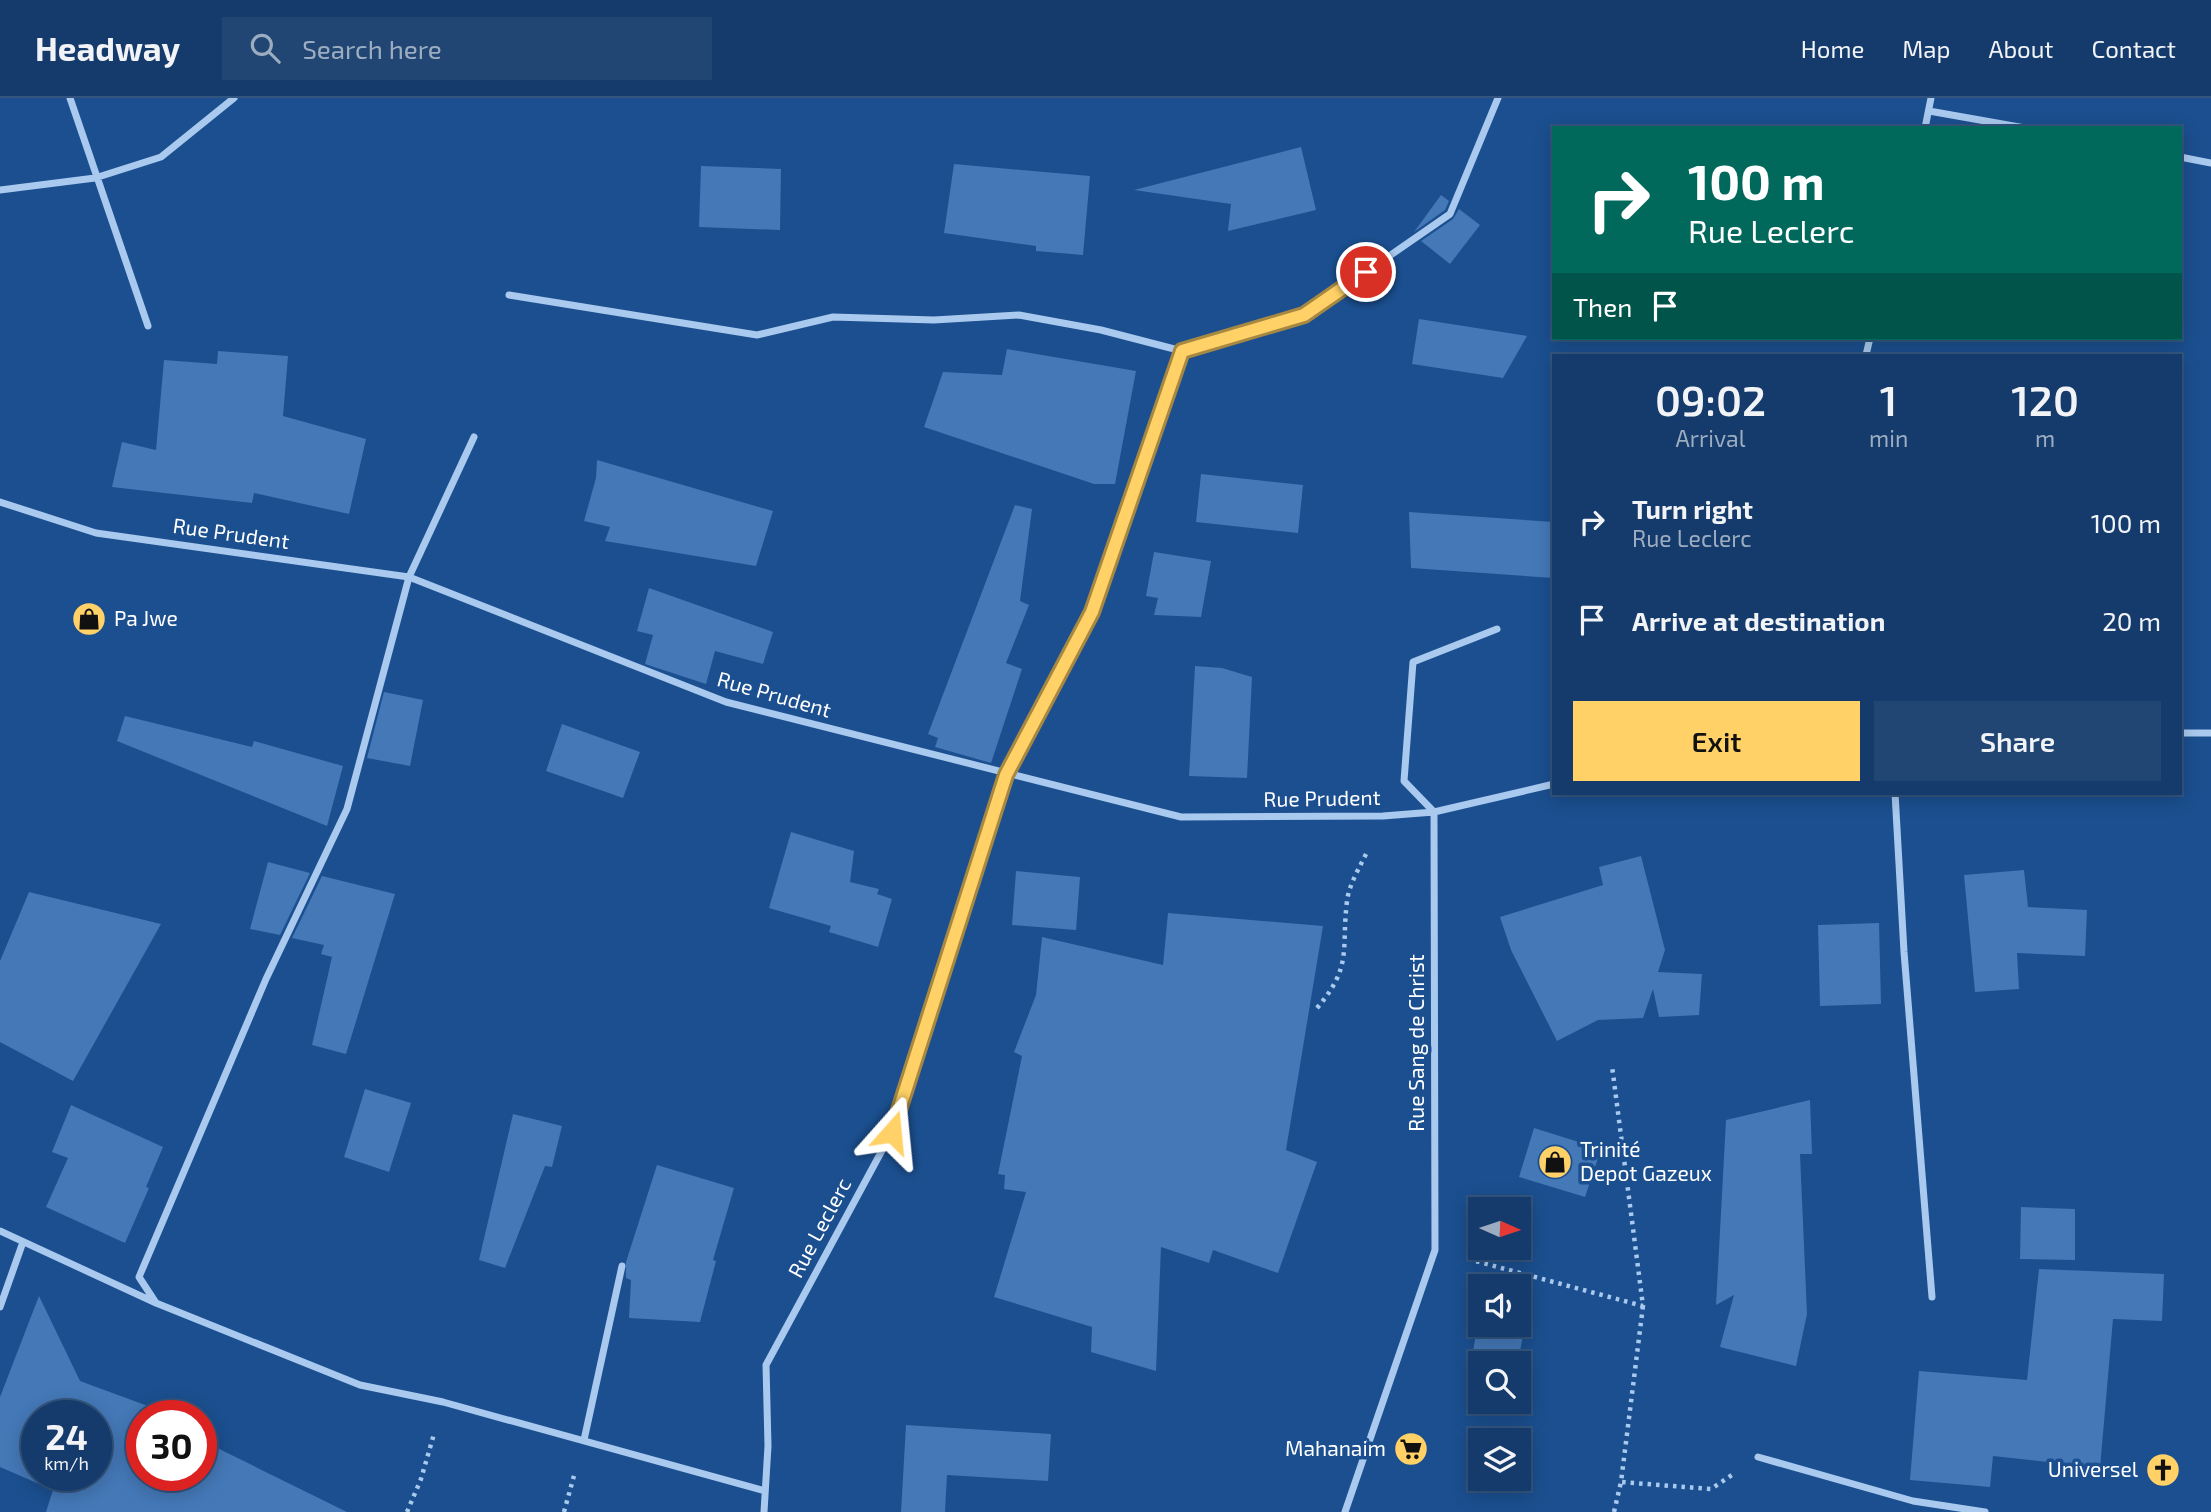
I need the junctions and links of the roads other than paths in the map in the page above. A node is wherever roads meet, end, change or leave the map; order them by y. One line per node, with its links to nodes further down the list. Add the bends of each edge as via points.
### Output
1 (70, 98): 10 (street)
2 (234, 98): 10 (street, via 161,157)
3 (1498, 98): 14 (street, via 1450,214 1304,315)
4 (1931, 98): 5 (street)
5 (1929, 111): 6 (street); 7 (street)
6 (1925, 126)
7 (2014, 126)
8 (2182, 157): 9 (street)
9 (2211, 163)
10 (95, 178): 11 (street); 13 (street)
11 (0, 190)
12 (509, 295): 14 (street, via 757,335 833,317 934,320 1019,315)
13 (148, 326)
14 (1182, 351): 21 (street, Rue Leclerc, via 1092,612)
15 (474, 437): 17 (street)
16 (0, 502): 17 (street, Rue Prudent, via 96,533)
17 (409, 577): 21 (street, Rue Prudent, via 726,702); 29 (street, via 347,809 266,979 139,1277)
18 (1497, 629): 24 (street, via 1413,662 1404,781)
19 (2182, 733): 20 (street)
20 (2211, 733)
21 (1006, 775): 24 (street, Rue Prudent, via 1181,817); 33 (street, Rue Leclerc, via 892,1132 766,1365)
22 (1552, 784): 24 (street, Rue Prudent)
23 (1895, 795): 28 (street)
24 (1434, 812): 35 (street, Rue Sang de Christ, via 1435,1250)
25 (0, 1231): 26 (street)
26 (23, 1242): 29 (street); 30 (street)
27 (622, 1266): 31 (street)
28 (1932, 1297)
29 (156, 1303): 31 (street, via 360,1385)
30 (0, 1307)
31 (584, 1440): 33 (street)
32 (1758, 1457): 36 (street, via 1913,1501)
33 (765, 1491): 34 (street, Rue Leclerc)
34 (764, 1512)
35 (1345, 1512)
36 (1985, 1512)

